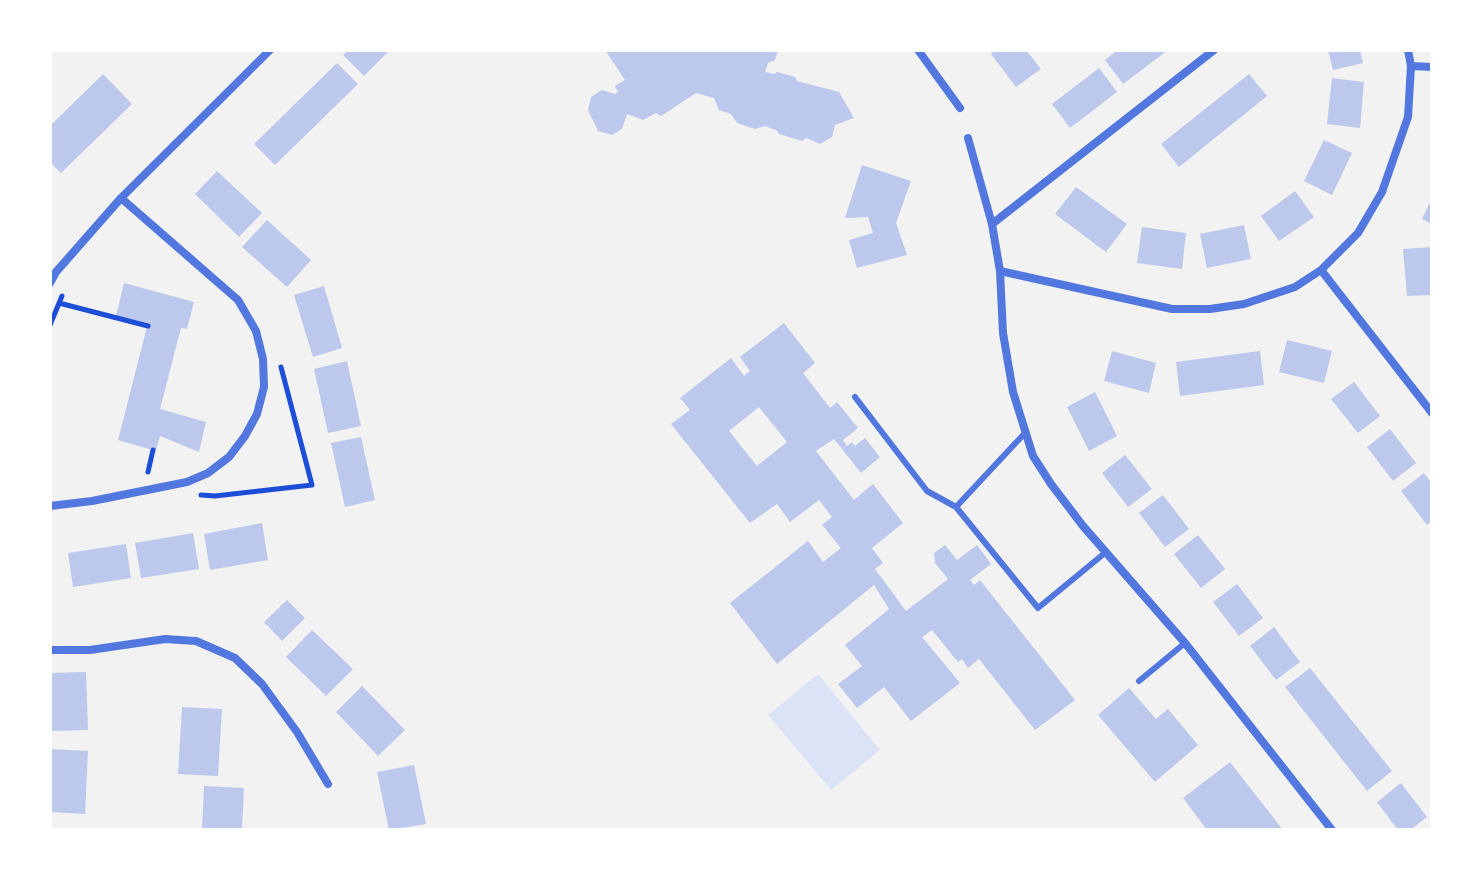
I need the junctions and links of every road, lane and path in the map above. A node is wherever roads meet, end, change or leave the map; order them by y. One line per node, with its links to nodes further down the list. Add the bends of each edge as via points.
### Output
1 (270, 50): 9 (street)
2 (918, 50): 7 (street)
3 (1214, 50): 10 (street)
4 (1408, 50): 5 (street)
5 (1411, 66): 6 (street); 11 (street, via 1408,117 1382,192 1358,233)
6 (1432, 67)
7 (960, 108)
8 (968, 138): 10 (street)
9 (121, 198): 13 (street); 21 (street, via 238,300 256,331 264,387 245,436 208,473 187,482)
10 (992, 224): 12 (street)
11 (1321, 270): 12 (street, via 1283,291 1210,309 1172,309); 18 (street)
12 (1000, 271): 19 (street, via 1003,333)
13 (50, 283)
14 (59, 303): 15 (path)
15 (148, 326)
16 (280, 391): 20 (path, via 279,363 312,485 195,495)
17 (855, 397): 22 (lane, via 927,491)
18 (1432, 413)
19 (1024, 434): 22 (lane); 23 (street, via 1051,484)
20 (208, 488)
21 (50, 506)
22 (956, 507): 23 (lane, via 1038,608)
23 (1106, 552): 24 (street)
24 (1185, 643): 26 (lane); 28 (street)
25 (50, 650): 27 (street, via 180,640 196,641 235,658 262,684)
26 (1139, 681)
27 (328, 784)
28 (1332, 830)

